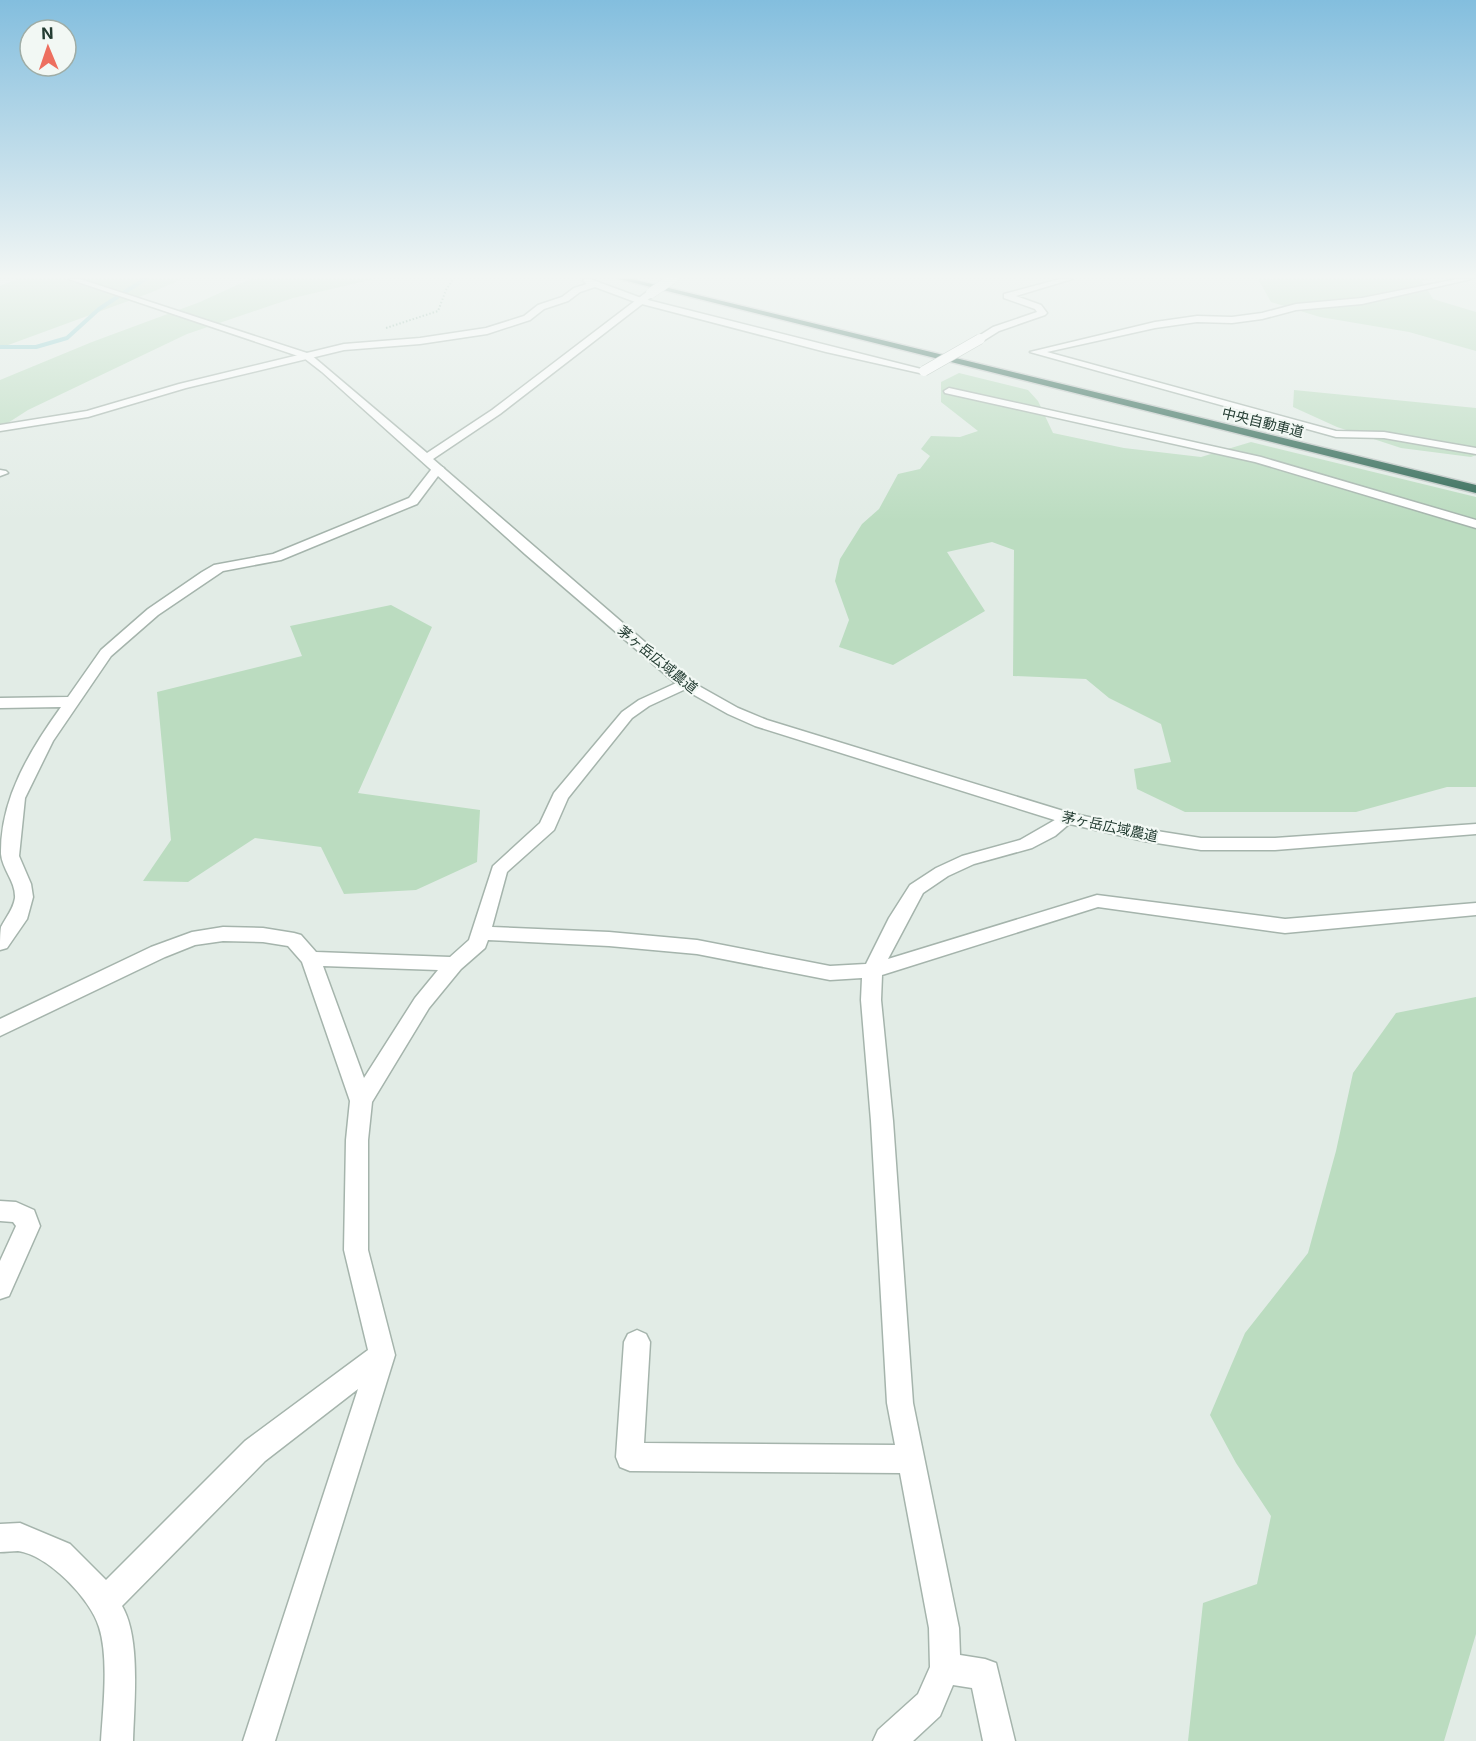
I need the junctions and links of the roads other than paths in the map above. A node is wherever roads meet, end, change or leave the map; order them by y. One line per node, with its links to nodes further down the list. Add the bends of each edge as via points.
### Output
1 (289, 360): 10 (street, via 88,414)
2 (313, 360): 12 (street, 茅ヶ岳広域農道)
3 (564, 360): 12 (street)
4 (875, 360): 5 (street, bridge, via 924,371)
5 (943, 360)
6 (953, 360): 14 (highway, 中央自動車道)
7 (989, 360): 13 (highway, 中央自動車道)
8 (1065, 360): 11 (street, via 1336,434 1384,435)
9 (949, 392): 15 (street, via 1257,459)
10 (0, 428)
11 (1476, 451)
12 (433, 463): 16 (street, 茅ヶ岳広域農道); 17 (street, via 413,501 276,557 207,574 153,612 106,653)
13 (1476, 478)
14 (1476, 489)
15 (1476, 524)
16 (685, 684): 19 (street, 茅ヶ岳広域農道, via 761,723); 22 (street, via 627,715 578,772 560,797 548,826 499,870)
17 (72, 702): 18 (street); 23 (street, via 45,741 17,798 10,856 24,897 21,914)
18 (0, 703)
19 (1067, 818): 20 (street, 茅ヶ岳広域農道, via 1201,844 1275,844); 26 (street, via 1026,844 968,860 916,889)
20 (1476, 829)
21 (1476, 909): 26 (street, via 1284,926 1097,901)
22 (481, 933): 25 (street, via 478,943); 26 (street, via 697,946 830,973)
23 (0, 943)
24 (311, 959): 25 (street); 27 (street, via 294,940 223,934 192,939); 28 (street)
25 (454, 964): 28 (street, via 422,1003)
26 (872, 971): 33 (street, via 900,1403)
27 (0, 1028)
28 (361, 1101): 32 (street, via 356,1250)
29 (0, 1211): 30 (street, via 26,1217 28,1226)
30 (0, 1288)
31 (637, 1342): 33 (street, via 630,1458)
32 (382, 1355): 35 (street, via 255,1451); 38 (street)
33 (911, 1459): 36 (street, via 944,1628)
34 (0, 1538): 35 (street, via 20,1537 60,1554 91,1584)
35 (103, 1604): 37 (street, via 114,1622 119,1664)
36 (945, 1668): 39 (street, via 929,1705); 40 (street, via 985,1674)
37 (117, 1741)
38 (259, 1741)
39 (889, 1741)
40 (999, 1741)

